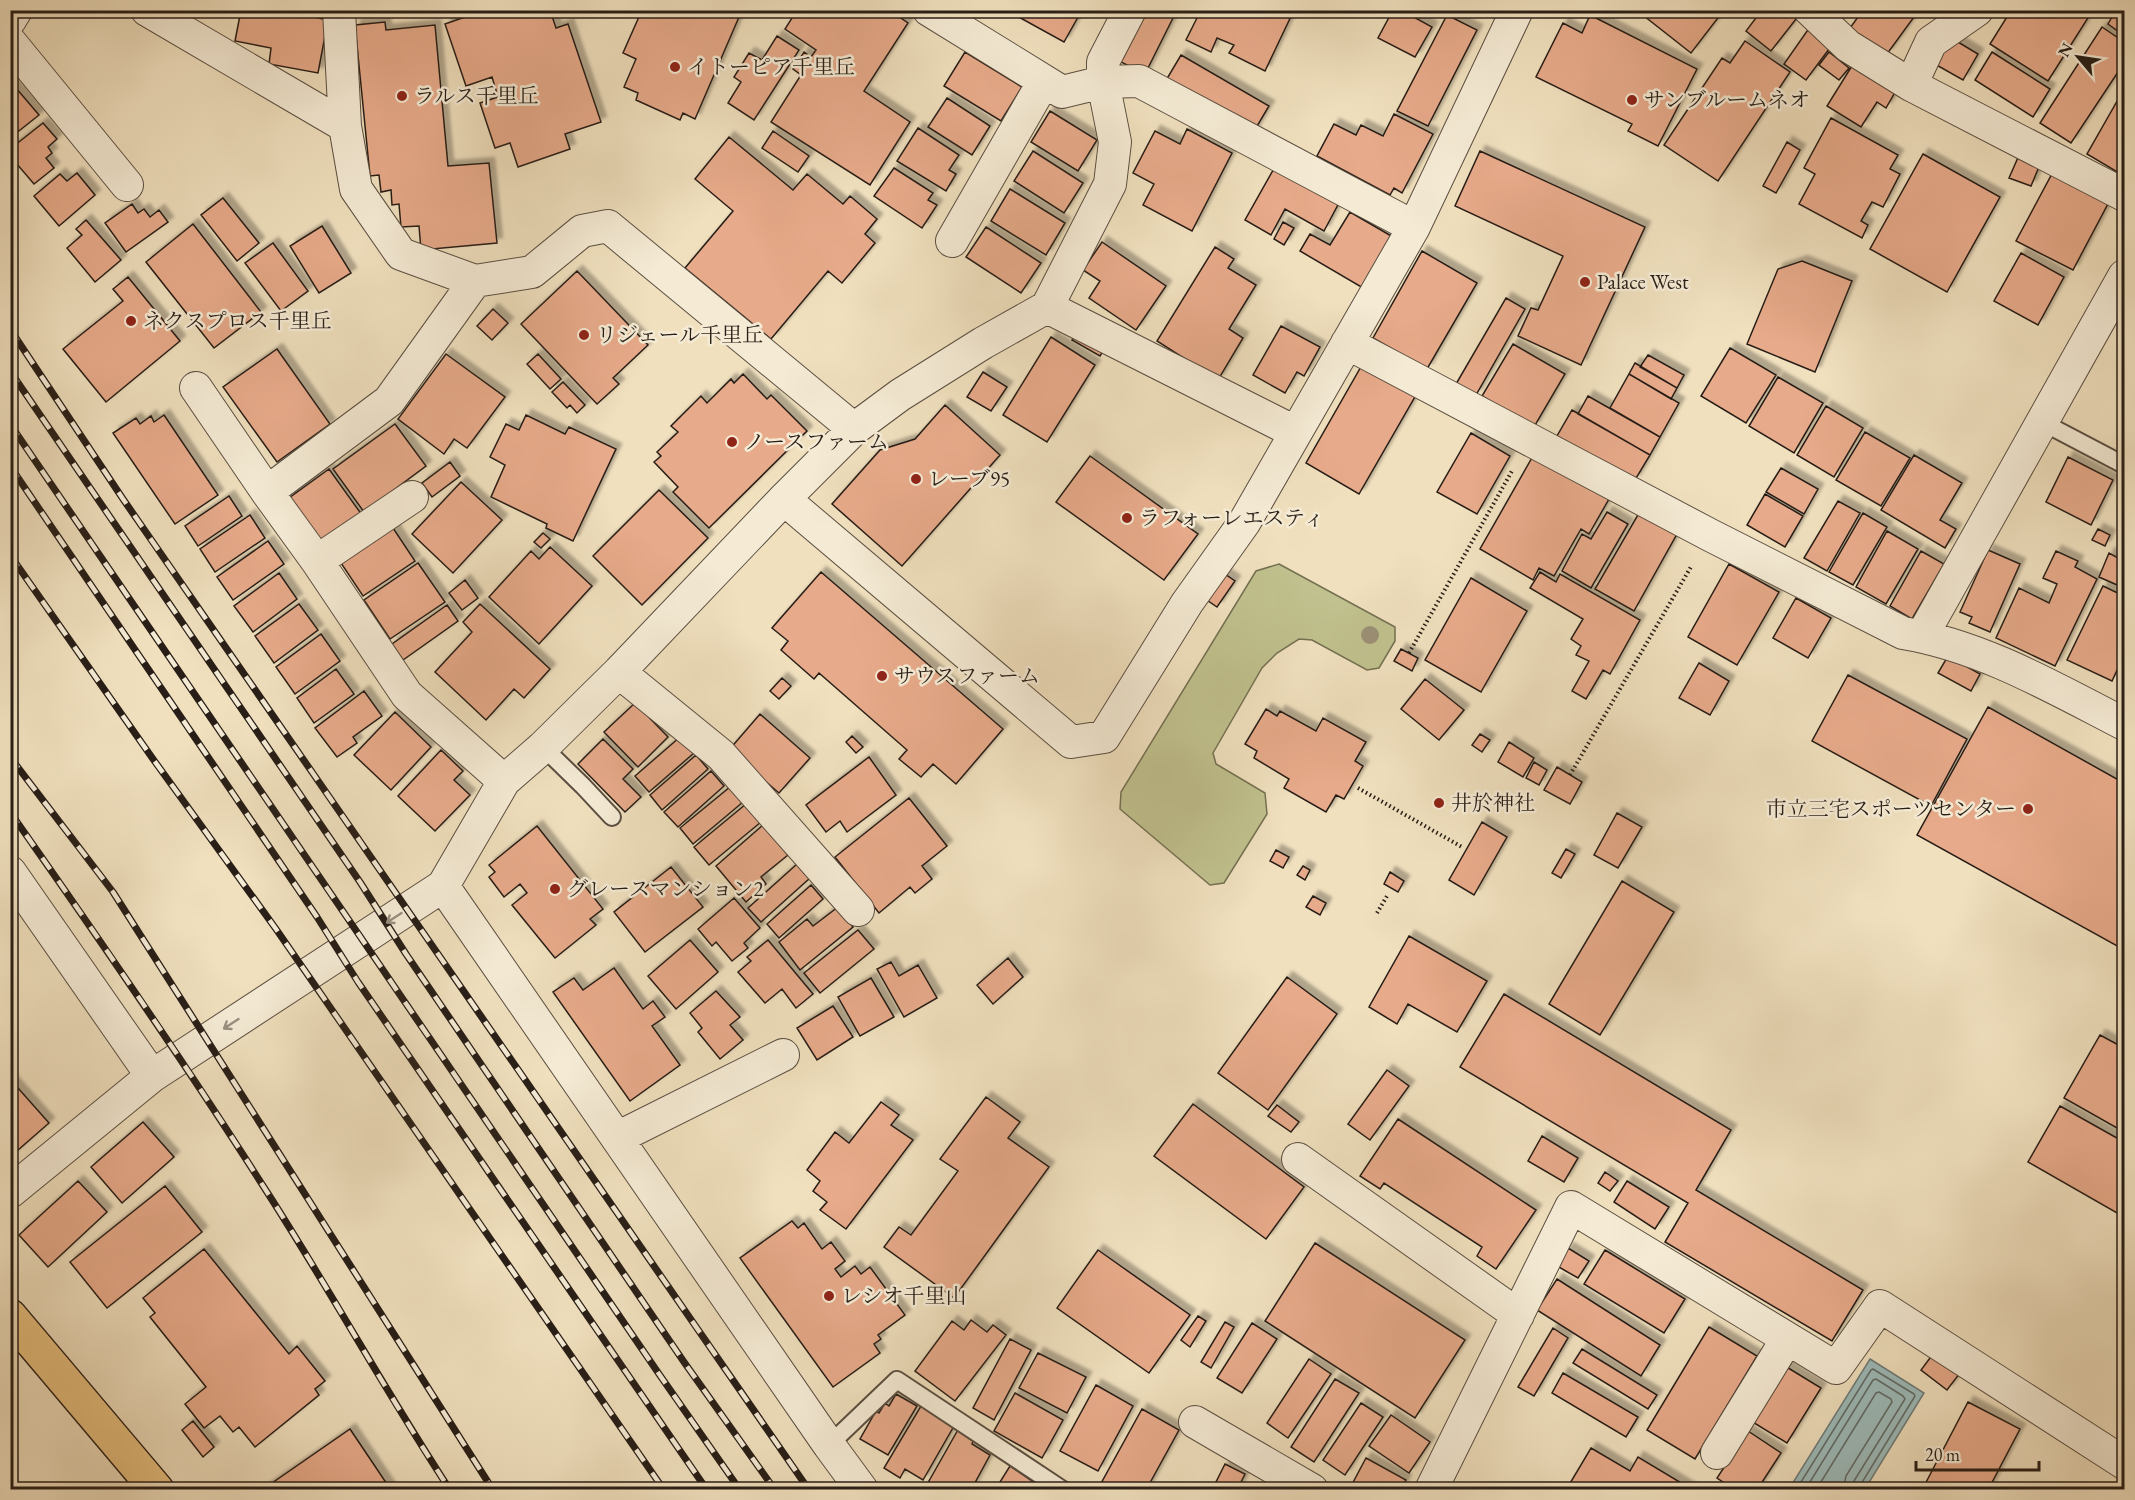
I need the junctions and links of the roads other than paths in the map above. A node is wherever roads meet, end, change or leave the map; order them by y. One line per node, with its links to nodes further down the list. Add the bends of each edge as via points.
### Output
1 (16, 10): 9 (street)
2 (147, 10): 14 (street)
3 (339, 10): 14 (street)
4 (929, 10): 11 (street)
5 (1130, 10): 12 (street, via 1103,62)
6 (1517, 10): 17 (street)
7 (1810, 10): 13 (street, via 1848,46)
8 (1977, 10): 13 (street, via 1931,42)
9 (10, 20)
10 (10, 42): 15 (street)
11 (1044, 81): 12 (street, via 1062,92); 18 (street)
12 (1103, 82): 17 (street, via 1140,81); 21 (street, via 1115,142 1110,184)
13 (1911, 85): 16 (street)
14 (345, 126): 20 (street, via 356,189 401,255)
15 (127, 185)
16 (2124, 195)
17 (1413, 227): 22 (street)
18 (952, 241)
19 (2124, 276): 24 (street)
20 (476, 281): 25 (street, via 532,272 582,231 608,226); 28 (street, via 389,401)
21 (1047, 307): 25 (street, via 900,394); 26 (street)
22 (1347, 343): 26 (street); 32 (street, via 1710,535 1903,633)
23 (196, 388): 28 (street)
24 (2042, 422): 27 (lane); 32 (street)
25 (854, 429): 30 (street)
26 (1295, 432): 30 (street, via 1244,523 1187,603 1104,737 1071,742)
27 (2124, 465)
28 (267, 492): 31 (street)
29 (412, 497): 31 (street)
30 (784, 499): 33 (street)
31 (317, 561): 36 (street, via 407,695)
32 (1922, 636): 34 (street, via 2005,664)
33 (619, 672): 35 (street); 40 (street, via 721,755)
34 (2124, 724)
35 (543, 747): 36 (street); 37 (lane)
36 (504, 781): 39 (street)
37 (612, 817)
38 (10, 872): 42 (street)
39 (443, 886): 42 (street, one-way to 42); 43 (street)
40 (858, 910)
41 (783, 1055): 43 (street)
42 (152, 1076): 45 (street)
43 (617, 1138): 50 (street)
44 (1298, 1159): 46 (street)
45 (10, 1192)
46 (1518, 1315): 48 (street, via 1571,1207); 57 (street)
47 (10, 1316): 53 (main road)
48 (1788, 1339): 51 (street); 52 (street, via 1836,1368 1880,1306)
49 (1195, 1422): 56 (street)
50 (829, 1445): 54 (street); 55 (lane, via 897,1380)
51 (1717, 1454)
52 (2124, 1463)
53 (157, 1490)
54 (862, 1490)
55 (1063, 1490)
56 (1312, 1490)
57 (1431, 1490)

